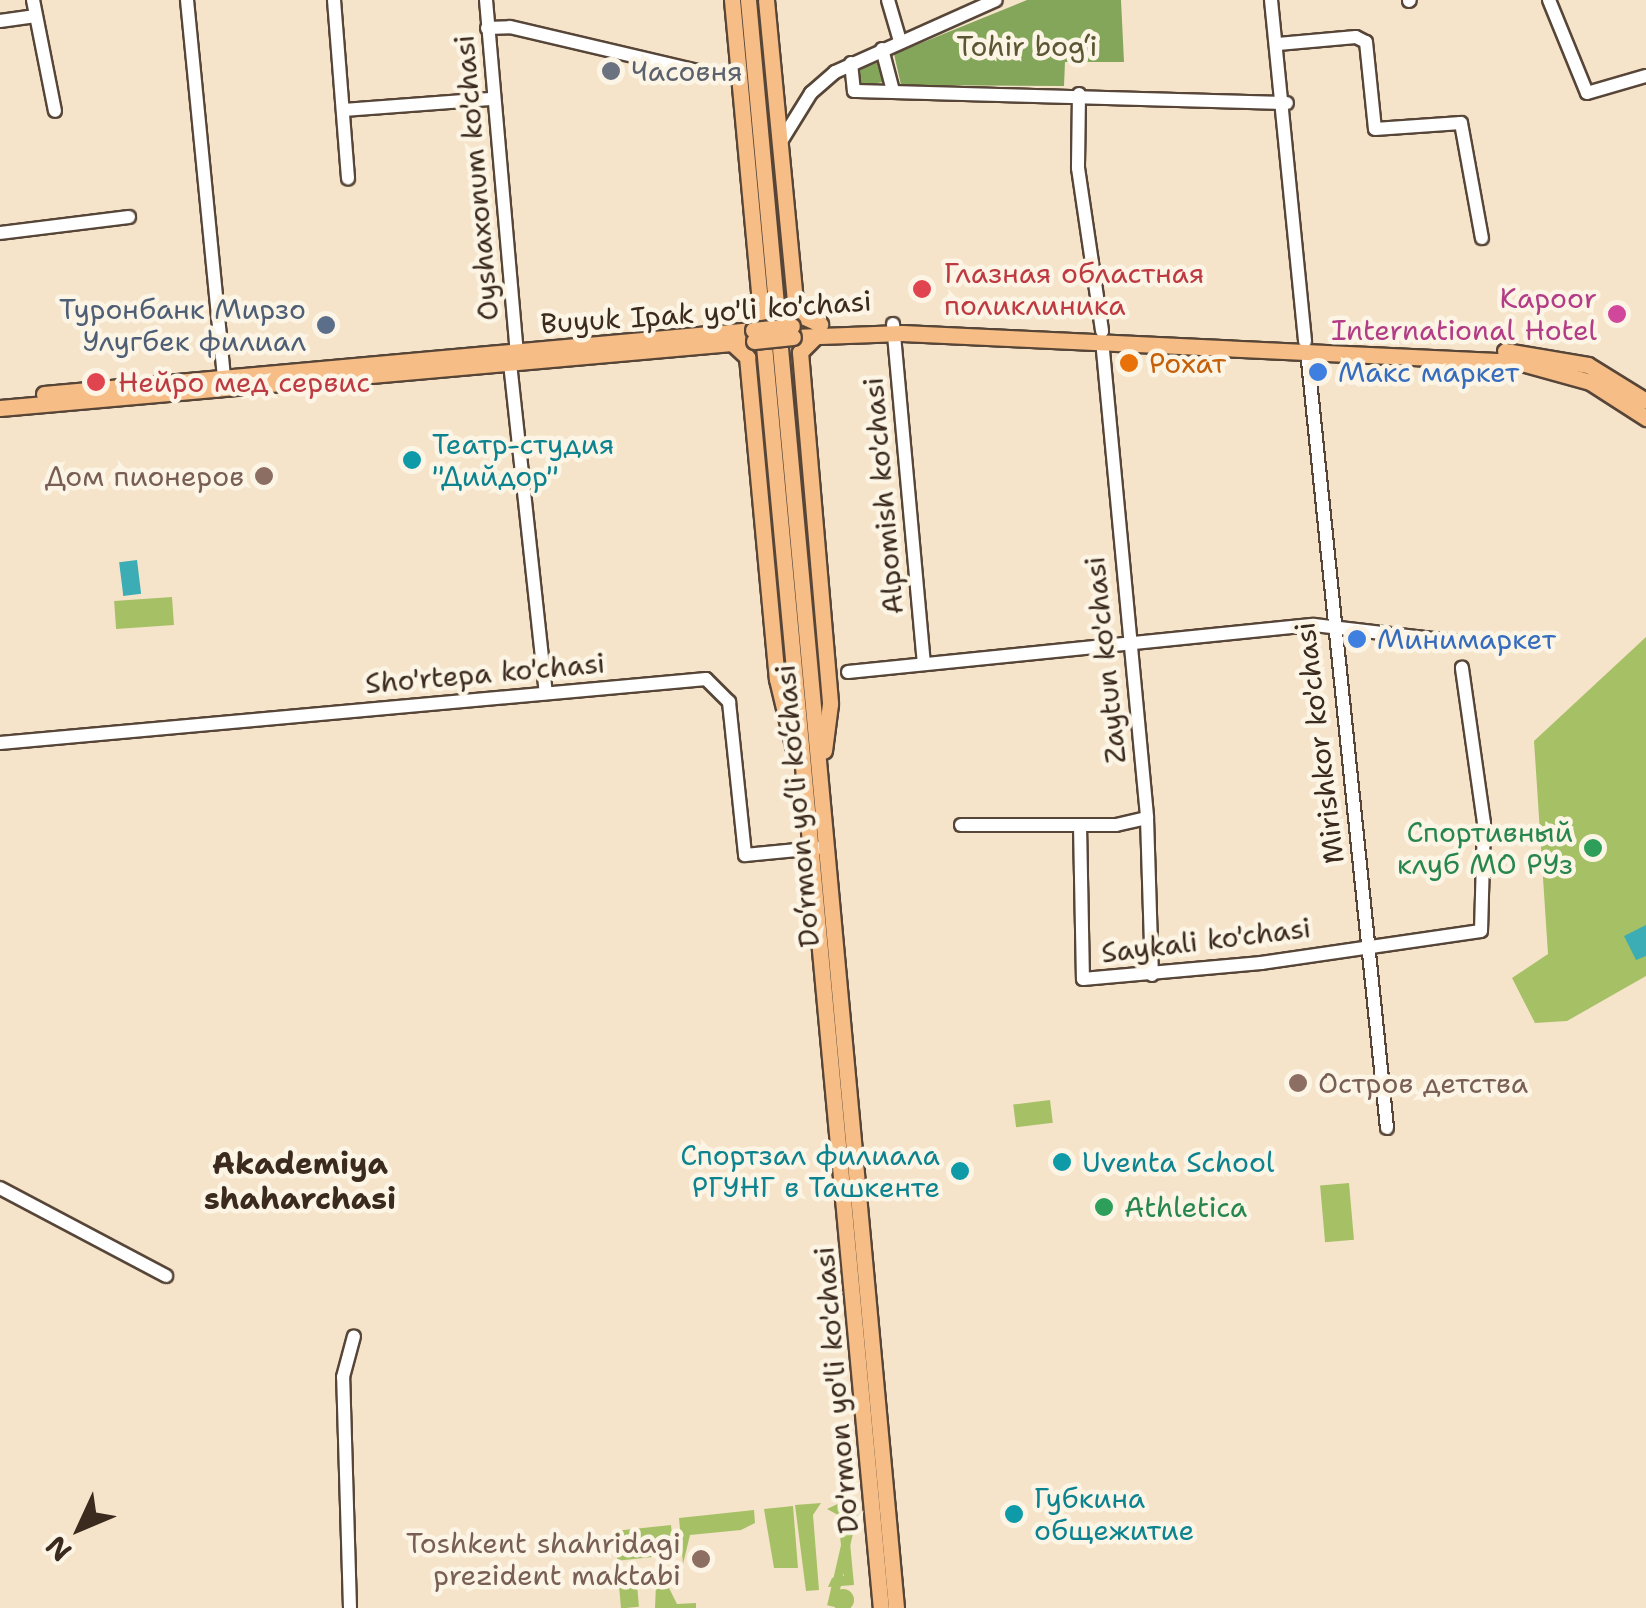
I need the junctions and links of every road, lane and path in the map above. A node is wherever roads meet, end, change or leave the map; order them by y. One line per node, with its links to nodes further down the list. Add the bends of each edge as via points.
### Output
1 (34, 0): 12 (street)
2 (187, 0): 41 (street)
3 (334, 0): 26 (street)
4 (486, 0): 14 (street, Oyshaxonum ko'chasi)
5 (732, 0): 54 (main road, Do‘rmon yo‘li ko‘chasi)
6 (748, 0): 54 (main road, Do‘rmon yo‘li ko‘chasi)
7 (766, 0): 27 (main road)
8 (888, 0): 15 (street)
9 (996, 0): 15 (street)
10 (1272, 0): 16 (street, Mirishkor ko'chasi)
11 (1549, 0): 20 (street, via 1587,94)
12 (36, 16): 13 (street); 28 (street)
13 (0, 21)
14 (487, 28): 19 (street, via 510,26); 24 (street, Oyshaxonum ko'chasi)
15 (900, 41): 17 (street)
16 (1278, 44): 25 (street, Mirishkor ko'chasi); 33 (street, via 1356,37 1366,42 1375,128 1461,123)
17 (882, 49): 18 (street); 21 (street)
18 (851, 63): 21 (street, via 851,90); 23 (street)
19 (714, 75)
20 (1646, 76)
21 (892, 90): 22 (street)
22 (1079, 94): 25 (street); 37 (street, Zaytun ko'chasi, via 1078,168)
23 (807, 98): 27 (street); 29 (street)
24 (491, 99): 26 (street); 40 (street, Oyshaxonum ko'chasi)
25 (1286, 103): 39 (street, Mirishkor ko'chasi)
26 (343, 110): 30 (street)
27 (777, 110): 29 (main road)
28 (55, 111)
29 (780, 143): 35 (main road, via 794,303)
30 (348, 178)
31 (129, 218): 32 (street)
32 (0, 232)
33 (1482, 238)
34 (893, 328): 35 (main road, Buyuk Ipak yo'li ko'chasi); 37 (main road, Buyuk Ipak yo'li ko'chasi); 49 (street, Alpomish ko'chasi)
35 (820, 329): 36 (main road, Buyuk Ipak yo'li ko'chasi, bridge); 54 (main road, via 800,352 830,704)
36 (753, 335): 38 (main road, Buyuk Ipak yo'li ko'chasi); 40 (main road, Buyuk Ipak yo'li ko'chasi)
37 (1102, 336): 39 (main road, Buyuk Ipak yo'li ko'chasi); 48 (street, Zaytun ko'chasi)
38 (728, 343): 40 (main road, Buyuk Ipak yo'li ko'chasi); 54 (main road, via 747,356 777,679)
39 (1306, 346): 43 (main road, Buyuk Ipak yo'li ko'chasi, via 1543,354 1595,368); 45 (main road, Buyuk Ipak yo'li ko'chasi, via 1542,366 1590,382); 46 (street, Mirishkor ko'chasi)
40 (513, 357): 41 (main road, Buyuk Ipak yo'li ko'chasi); 52 (street, Oyshaxonum ko'chasi)
41 (225, 383): 42 (main road, Buyuk Ipak yo'li ko'chasi); 44 (main road, Buyuk Ipak yo'li ko'chasi)
42 (0, 398)
43 (1646, 402)
44 (0, 408)
45 (1646, 418)
46 (1330, 626): 47 (street); 48 (street); 59 (street, Mirishkor ko'chasi)
47 (1467, 642)
48 (1129, 646): 49 (street); 55 (street, Zaytun ko'chasi)
49 (924, 664): 51 (street)
50 (1462, 668): 59 (street, Saykali ko'chasi, via 1484,822 1482,930)
51 (848, 672)
52 (546, 693): 53 (street, Sho'rtepa ko'chasi); 58 (street, Sho'rtepa ko'chasi, via 700,678 716,683 729,702 746,855)
53 (0, 743)
54 (813, 792): 58 (main road, Do‘rmon yo‘li ko‘chasi)
55 (1147, 818): 57 (street); 60 (street, Zaytun ko'chasi)
56 (961, 825): 57 (street)
57 (1080, 825): 60 (street, Saykali ko'chasi, via 1083,979)
58 (818, 848): 62 (main road, Do‘rmon yo‘li ko‘chasi); 68 (main road, Do‘rmon yo‘li ko‘chasi)
59 (1368, 943): 60 (street, Saykali ko'chasi); 61 (street, Mirishkor ko'chasi)
60 (1152, 975)
61 (1387, 1128)
62 (840, 1167): 67 (main road, Do'rmon yo'li ko'chasi)
63 (0, 1188): 64 (street)
64 (166, 1276)
65 (354, 1336): 66 (street, via 344,1377)
66 (350, 1608)
67 (881, 1608)
68 (896, 1608)

